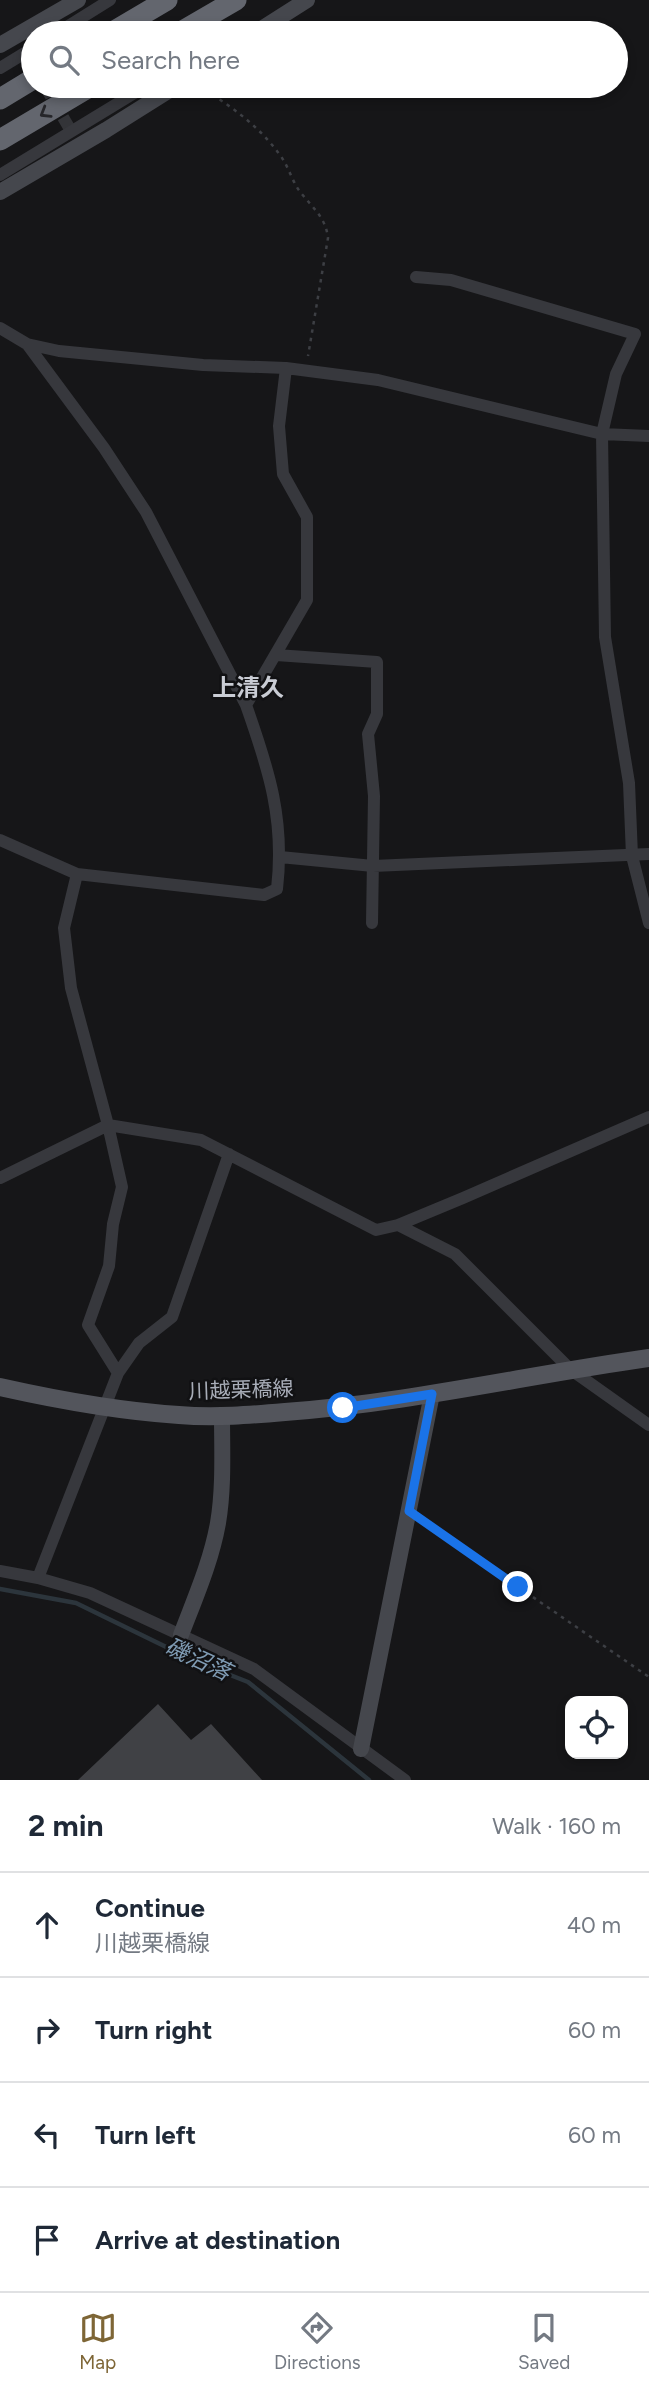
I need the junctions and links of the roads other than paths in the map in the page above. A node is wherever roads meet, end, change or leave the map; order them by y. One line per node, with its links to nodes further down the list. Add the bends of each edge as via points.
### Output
1 (78, 0): 6 (street)
2 (110, 0): 7 (street)
3 (167, 0): 8 (highway)
4 (236, 0): 9 (highway)
5 (307, 0): 10 (street)
6 (42, 21)
7 (76, 21)
8 (131, 21)
9 (200, 21)
10 (274, 21)
11 (21, 33): 12 (street)
12 (0, 45)
13 (21, 55): 14 (street)
14 (0, 68)
15 (21, 86): 19 (highway)
16 (71, 98): 20 (highway, one-way to 20)
17 (126, 98): 21 (street)
18 (158, 98): 22 (street)
19 (0, 99)
20 (0, 140)
21 (0, 175)
22 (0, 192)
23 (416, 277): 27 (street, via 451,280 635,334 616,374)
24 (0, 328): 25 (street)
25 (27, 344): 26 (street, via 117,358); 30 (street, via 146,512)
26 (286, 368): 27 (street, via 378,380); 29 (street, via 279,426 283,474 307,517 307,600)
27 (602, 434): 28 (street); 33 (street, via 605,637 629,783)
28 (649, 436)
29 (276, 655): 30 (street); 35 (street, via 377,662 377,714 368,734 374,796)
30 (246, 705): 34 (street, via 269,770)
31 (0, 840): 36 (street)
32 (649, 854): 33 (street)
33 (632, 856): 35 (street); 38 (street)
34 (280, 857): 35 (street); 36 (street, via 277,889 264,895)
35 (373, 866): 37 (street)
36 (77, 874): 40 (street, via 64,928 66,956)
37 (372, 923)
38 (649, 923)
39 (649, 1117): 43 (street)
40 (108, 1125): 41 (street, via 201,1140); 42 (street); 46 (street, via 122,1187 109,1266 88,1325)
41 (229, 1154): 43 (street, via 376,1230); 46 (street, via 172,1317 139,1343)
42 (0, 1178)
43 (397, 1225): 45 (street, via 455,1254)
44 (649, 1358): 45 (main road, 川越栗橋線)
45 (570, 1369): 48 (main road, 川越栗橋線); 51 (street)
46 (118, 1373): 49 (street)
47 (0, 1387): 49 (main road, 川越栗橋線)
48 (432, 1394): 50 (main road, 川越栗橋線, via 343,1408); 55 (street)
49 (107, 1406): 50 (main road, 川越栗橋線, via 180,1416); 53 (street)
50 (222, 1415): 54 (street, via 218,1522)
51 (649, 1425)
52 (0, 1571): 53 (street)
53 (38, 1578): 54 (street, via 90,1593)
54 (181, 1635): 55 (street, via 254,1669)
55 (361, 1749): 56 (street)
56 (405, 1780)

